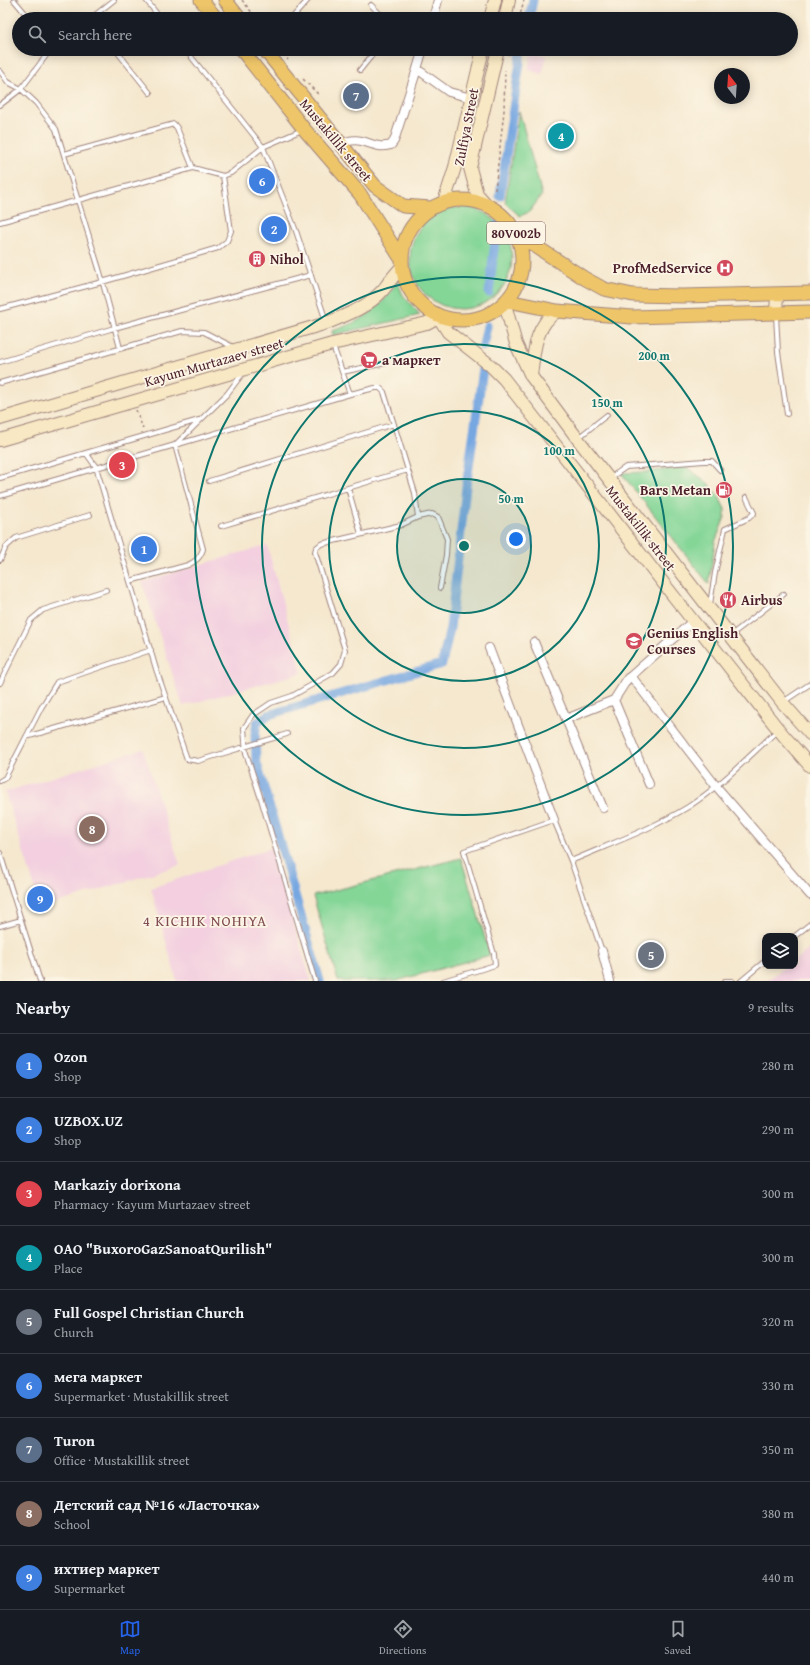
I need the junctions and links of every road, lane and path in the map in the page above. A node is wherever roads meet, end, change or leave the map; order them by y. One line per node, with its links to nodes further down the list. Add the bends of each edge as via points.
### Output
1 (14, 0): 13 (lane)
2 (114, 0): 14 (lane)
3 (146, 0): 15 (lane)
4 (201, 0): 16 (main road)
5 (224, 0): 17 (main road)
6 (242, 0): 18 (path)
7 (308, 0): 19 (lane)
8 (438, 0): 21 (street)
9 (495, 0): 22 (main road)
10 (509, 0): 23 (main road)
11 (524, 0): 24 (path)
12 (371, 5): 20 (lane)
13 (24, 12)
14 (99, 12)
15 (155, 12)
16 (211, 12)
17 (234, 12)
18 (251, 12)
19 (297, 12)
20 (378, 12)
21 (435, 12)
22 (492, 12)
23 (506, 12)
24 (521, 12)
25 (46, 56): 43 (lane)
26 (120, 56): 44 (lane)
27 (191, 56): 50 (lane)
28 (246, 56): 48 (main road, Mustakillik street)
29 (270, 56): 49 (main road, Mustakillik street / 80V002b)
30 (286, 56): 37 (path)
31 (371, 56): 40 (lane)
32 (420, 56): 39 (street)
33 (481, 56): 46 (main road, Zulfiya Street)
34 (496, 56): 57 (main road, Zulfiya Street, via 470,168 477,194)
35 (508, 56): 36 (path)
36 (506, 61)
37 (292, 64)
38 (505, 67): 54 (path, via 504,111)
39 (417, 68): 46 (street, via 449,92); 49 (street, via 391,144 376,146 360,140 346,141)
40 (360, 70)
41 (0, 71): 43 (lane, via 8,82)
42 (299, 75): 45 (path)
43 (21, 89): 47 (lane); 51 (lane, via 56,129)
44 (150, 93)
45 (320, 96)
46 (471, 98): 56 (main road, Zulfiya Street)
47 (0, 105)
48 (304, 129): 50 (lane); 61 (main road, Mustakillik street, via 360,194)
49 (340, 145): 58 (main road, Mustakillik street / 80V002b, via 375,186 403,206)
50 (263, 147): 53 (lane, via 231,173); 62 (lane)
51 (64, 154): 52 (lane, via 174,124); 55 (lane)
52 (193, 168): 53 (lane); 55 (lane)
53 (223, 176): 63 (lane, via 231,231 227,241 218,248)
54 (494, 190)
55 (78, 201): 59 (lane); 63 (lane)
56 (444, 202): 57 (main road, Mustakillik street / 80V002b, via 474,201); 58 (main road, Mustakillik street / 80V002b)
57 (488, 206): 60 (main road, Mustakillik street / 80V002b, via 506,216)
58 (431, 208): 61 (main road, Mustakillik street / 80V002b, via 416,220 406,236)
59 (0, 222)
60 (517, 234): 65 (main road, via 604,289 633,295); 66 (main road, Mustakillik street / 80V002b, via 522,254 521,276)
61 (400, 262): 71 (main road, Mustakillik street, via 407,288 419,304); 72 (main road, Kayum Murtazaev street, via 383,290 368,304)
62 (311, 275): 72 (lane); 73 (lane)
63 (102, 282): 67 (lane); 73 (lane)
64 (810, 293): 65 (main road)
65 (777, 294): 70 (main road)
66 (506, 302): 68 (main road); 71 (main road, via 489,314 475,318); 81 (main road, Mustakillik street, via 519,352)
67 (0, 309)
68 (557, 311): 70 (main road, via 632,317); 81 (main road, via 548,317 538,334)
69 (810, 312): 70 (main road)
70 (776, 313): 85 (lane, via 778,352)
71 (439, 318): 74 (main road, Kayum Murtazaev street, via 427,323); 114 (main road, Mustakillik street, via 448,332 504,379)
72 (327, 323): 76 (main road, Kayum Murtazaev street)
73 (114, 328): 75 (lane); 77 (lane)
74 (332, 344): 79 (main road, Kayum Murtazaev street); 80 (lane)
75 (120, 348): 76 (lane, via 182,331 204,332); 82 (lane)
76 (239, 350): 87 (main road, Kayum Murtazaev street)
77 (0, 362)
78 (386, 363): 80 (lane)
79 (246, 368): 84 (main road, Kayum Murtazaev street); 88 (lane, via 234,386)
80 (342, 372): 83 (lane)
81 (531, 376): 91 (main road, Mustakillik street)
82 (0, 383)
83 (350, 394): 89 (lane, via 380,388 384,392); 93 (lane)
84 (133, 401): 90 (path); 92 (main road, Kayum Murtazaev street)
85 (787, 414)
86 (607, 415): 91 (lane)
87 (0, 419)
88 (202, 419): 90 (lane); 93 (lane)
89 (394, 424): 96 (lane); 100 (lane)
90 (145, 436): 94 (lane)
91 (577, 438): 99 (main road, Mustakillik street)
92 (0, 440)
93 (175, 445): 95 (lane); 109 (lane, via 203,549 196,561 188,566)
94 (86, 453): 95 (lane); 98 (lane)
95 (96, 467): 102 (lane); 109 (lane)
96 (408, 470): 101 (lane); 105 (lane, via 415,493)
97 (720, 470): 99 (lane, via 712,461 626,467)
98 (0, 478)
99 (609, 479): 113 (main road, Mustakillik street)
100 (209, 482)
101 (348, 488): 106 (lane); 107 (lane)
102 (0, 496)
103 (746, 497): 113 (lane, via 754,513 726,530 715,573)
104 (90, 515): 108 (lane, via 16,538 6,548)
105 (418, 517): 107 (lane, via 401,525); 110 (lane, via 432,514 438,517 447,539)
106 (221, 526)
107 (361, 534): 130 (lane, via 321,544 315,552 345,650 341,664 333,673 252,715 244,728)
108 (0, 560)
109 (130, 581): 118 (lane)
110 (440, 588)
111 (106, 590): 120 (lane, via 43,610 31,620)
112 (784, 594): 115 (lane)
113 (713, 613): 114 (main road); 115 (main road, Mustakillik street)
114 (696, 625): 119 (street); 126 (main road, Mustakillik street)
115 (731, 635): 124 (main road, Mustakillik street)
116 (534, 642): 125 (street)
117 (489, 648): 136 (street)
118 (151, 650): 122 (lane); 129 (lane, via 57,682 40,708)
119 (631, 676): 123 (street); 134 (street)
120 (0, 683)
121 (810, 684): 124 (lane)
122 (166, 697): 129 (lane); 130 (lane, via 187,758 198,761)
123 (614, 700): 125 (street); 133 (street)
124 (782, 702): 128 (main road, Mustakillik street)
125 (566, 719): 135 (street)
126 (778, 730): 131 (main road, Mustakillik street); 134 (lane)
127 (287, 734): 130 (lane)
128 (810, 734)
129 (26, 737): 132 (lane, via 5,778)
130 (245, 746): 148 (lane)
131 (810, 766)
132 (0, 781)
133 (650, 784)
134 (716, 786): 139 (lane, via 688,807); 140 (street)
135 (603, 808)
136 (554, 820): 139 (lane); 149 (lane, via 464,851 495,965)
137 (0, 853): 138 (lane)
138 (1, 860): 141 (lane)
139 (571, 861): 145 (lane)
140 (810, 895)
141 (21, 920): 143 (lane); 147 (lane)
142 (810, 924): 144 (lane)
143 (0, 926)
144 (798, 934)
145 (602, 951): 150 (street)
146 (762, 964): 153 (lane)
147 (40, 981)
148 (314, 981)
149 (443, 981)
150 (610, 981)
151 (725, 981): 152 (lane)
152 (732, 981)
153 (741, 981)

